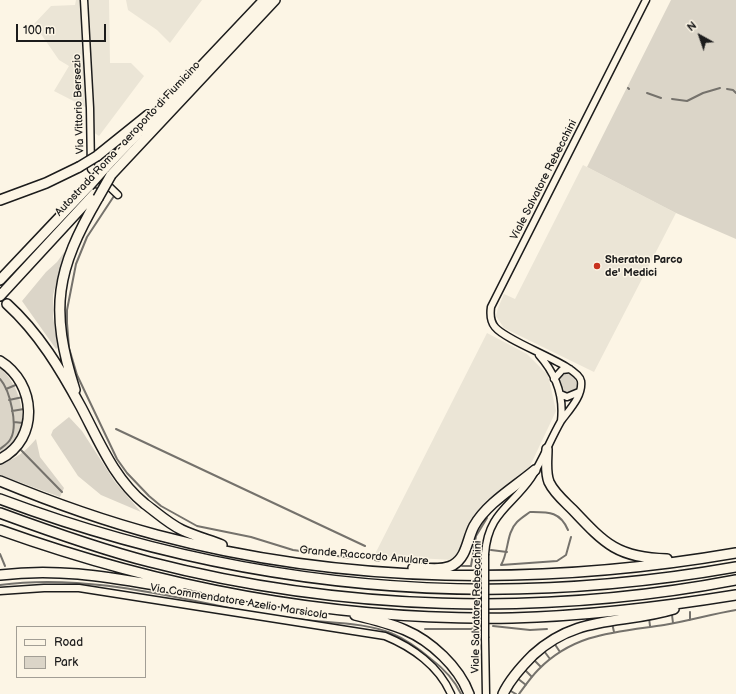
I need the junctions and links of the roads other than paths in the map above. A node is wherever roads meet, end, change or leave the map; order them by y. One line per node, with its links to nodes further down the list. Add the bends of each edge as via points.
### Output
1 (84, 0): 8 (street, Via Vittorio Bersezio, via 91,169)
2 (264, 0): 5 (highway, Autostrada Roma - aeroporto di Fiumicino)
3 (276, 0): 6 (highway, Autostrada Roma - aeroporto di Fiumicino)
4 (646, 0): 13 (street, Viale Salvatore Rebecchini, via 492,306 490,314 495,327)
5 (197, 71): 6 (highway, Autostrada Roma - aeroporto di Fiumicino); 9 (highway, bridge, via 131,130 97,156 41,185)
6 (108, 172): 7 (highway, Autostrada Roma - aeroporto di Fiumicino, bridge); 7 (highway, bridge)
7 (94, 192): 10 (highway, Autostrada Roma - aeroporto di Fiumicino); 11 (highway, Autostrada Roma - aeroporto di Fiumicino); 19 (highway, via 69,255 60,301 64,351)
8 (118, 195)
9 (0, 200)
10 (0, 280)
11 (0, 296)
12 (7, 304): 19 (highway, via 37,335)
13 (536, 352): 15 (street, Viale Salvatore Rebecchini); 16 (street, Viale Salvatore Rebecchini, via 550,368)
14 (0, 361): 22 (highway, via 18,378 26,394 29,409 21,439 11,452)
15 (571, 369): 16 (street, via 562,370); 17 (street, via 580,379)
16 (554, 379): 18 (street, Viale Salvatore Rebecchini)
17 (579, 392): 18 (street, via 567,397); 20 (street, Viale Salvatore Rebecchini)
18 (560, 394): 20 (street, Viale Salvatore Rebecchini)
19 (81, 406): 30 (highway, via 111,464 144,503 181,530)
20 (561, 422): 21 (street, Viale Salvatore Rebecchini)
21 (547, 449): 23 (street, Viale Salvatore Rebecchini); 29 (highway, via 548,477 552,488 609,545 629,554 651,559)
22 (0, 459)
23 (535, 470): 32 (highway, via 482,514 463,554 453,565 439,568); 42 (street, Viale Salvatore Rebecchini, bridge, via 494,520 487,536)
24 (0, 481): 30 (highway, Grande Raccordo Anulare, via 77,510 157,535)
25 (0, 499): 31 (highway, via 92,531 209,561 284,575 357,584 469,590 549,588 657,579)
26 (0, 513): 34 (highway, via 150,562 241,581 356,597 458,603 562,601 660,592)
27 (0, 530): 36 (highway, via 85,559)
28 (736, 553): 29 (highway, Grande Raccordo Anulare)
29 (716, 556): 32 (highway, Grande Raccordo Anulare, via 568,574 437,575)
30 (280, 560): 32 (highway, Grande Raccordo Anulare)
31 (736, 567)
32 (358, 570)
33 (0, 575): 36 (highway, via 40,572 84,574)
34 (736, 580)
35 (0, 591): 40 (street, Via Commendatore Azelio Marsicola, via 79,588 385,636 423,658 437,671)
36 (230, 594): 39 (highway)
37 (736, 595): 38 (highway)
38 (703, 600): 39 (highway, via 608,612 511,618 433,616); 43 (highway, via 660,613 601,622 566,632 546,644 529,659 513,676)
39 (328, 608): 41 (highway, via 391,624 415,635 448,662)
40 (451, 694)
41 (469, 694)
42 (486, 694)
43 (503, 694)

